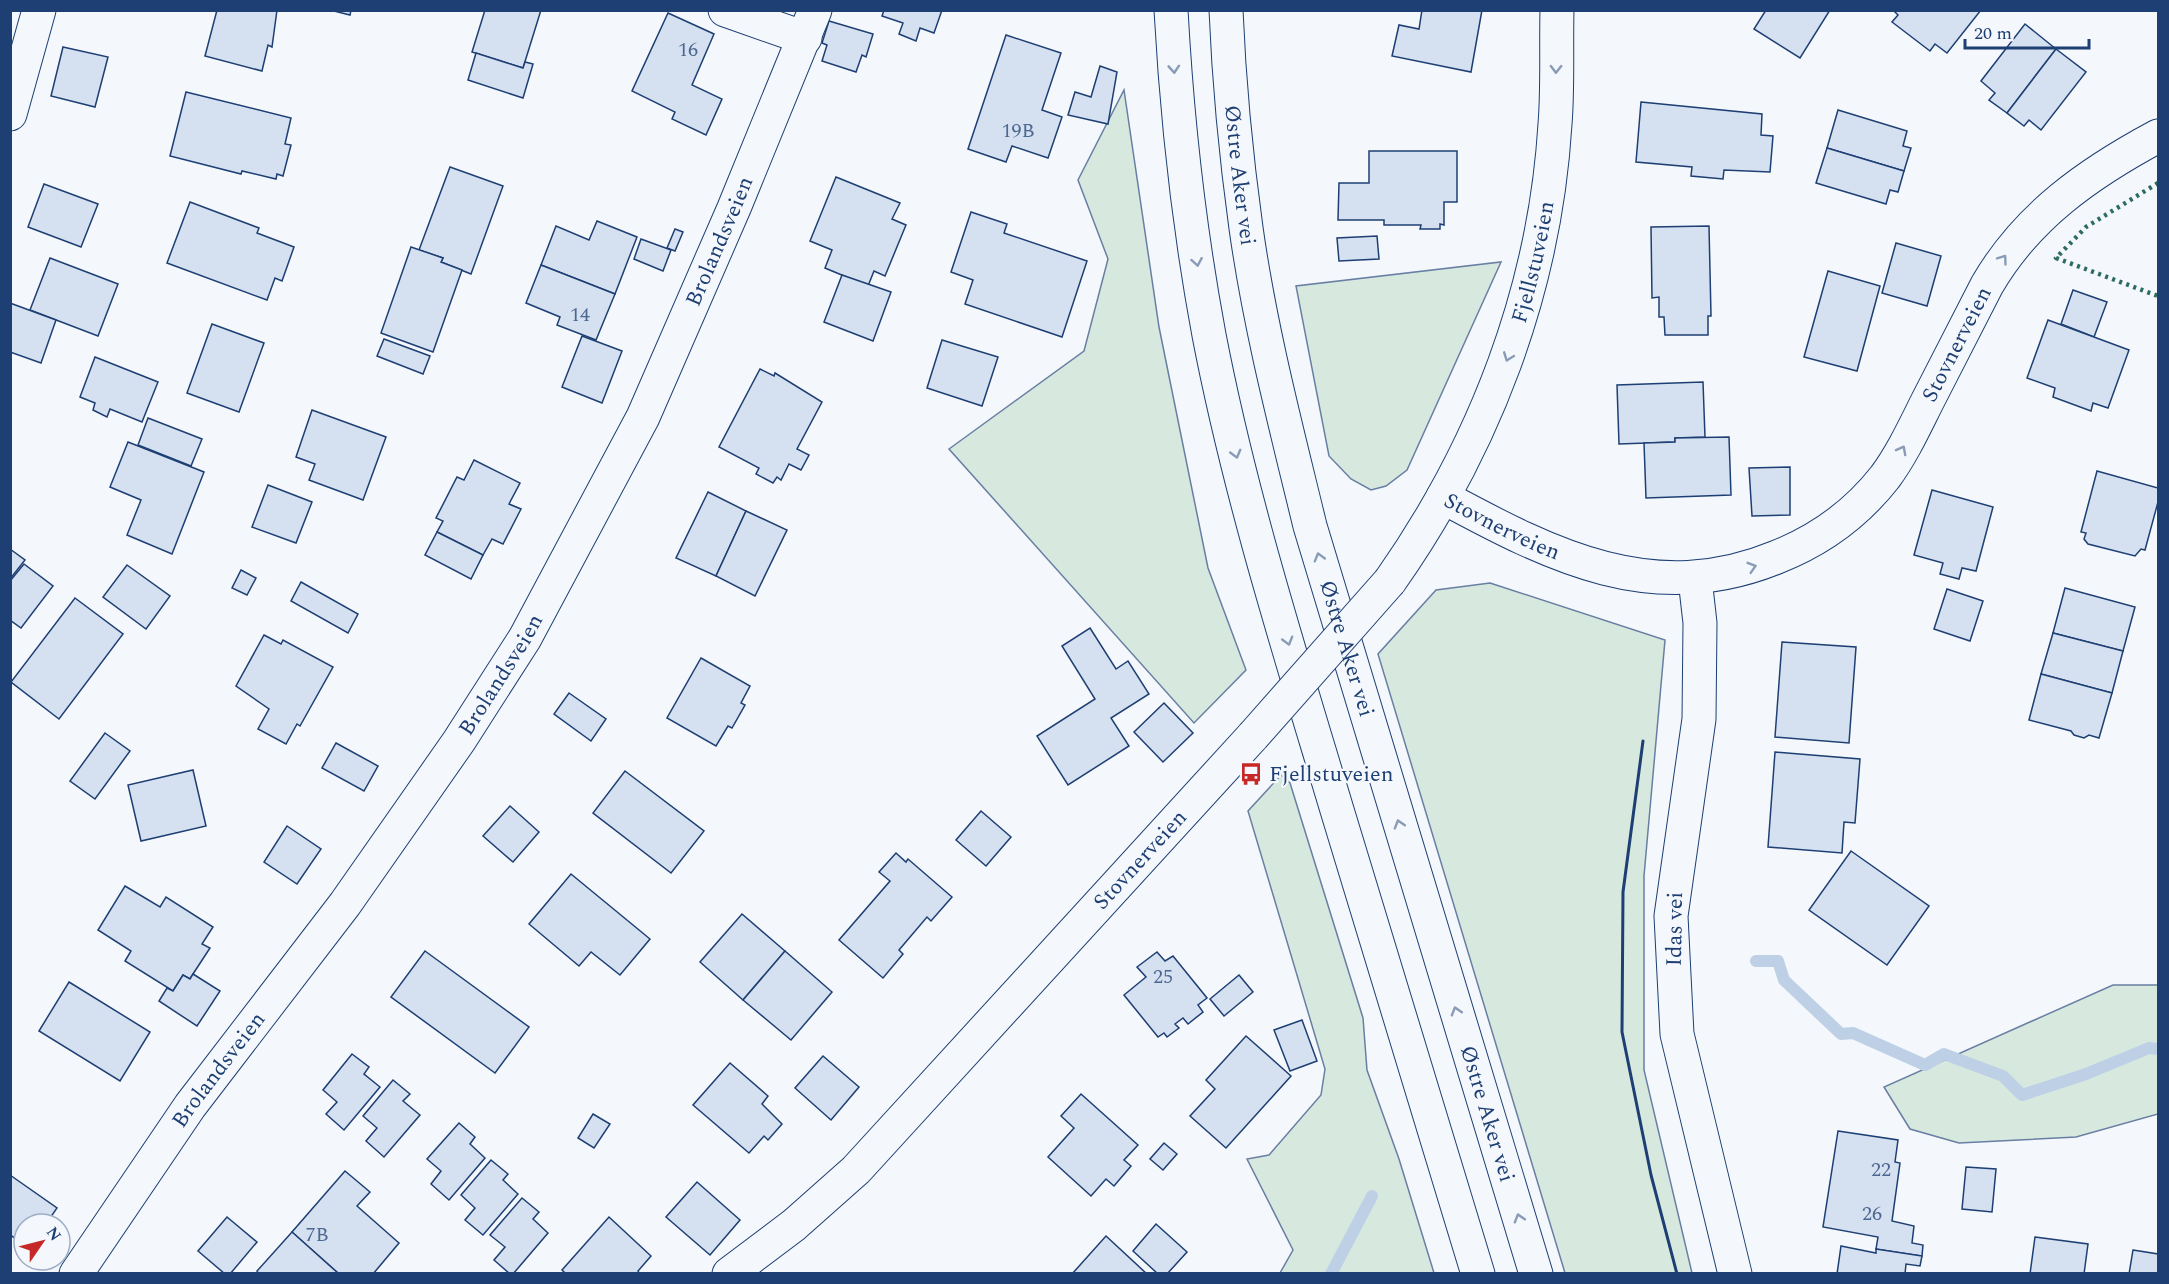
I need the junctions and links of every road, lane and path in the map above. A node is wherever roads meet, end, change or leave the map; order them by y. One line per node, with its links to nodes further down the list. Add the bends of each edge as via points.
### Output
1 (39, 10): 7 (main road)
2 (725, 10): 6 (main road)
3 (1171, 10): 13 (main road, one-way to 13, via 1181,145 1193,236 1230,433 1320,752)
4 (1226, 10): 14 (main road, Østre Aker vei, one-way to 4, via 1307,515 1262,320 1246,230 1235,144)
5 (1557, 10): 9 (main road, Fjellstuveien, one-way to 9, via 1555,125 1534,267 1512,345 1486,414)
6 (810, 24): 11 (main road, Brolandsveien, via 643,417 525,638 459,741 345,904 190,1106)
7 (10, 114)
8 (2158, 136): 10 (main road, Stovnerveien, one-way to 8, via 1730,573 1790,552 1849,516 1898,459 1987,285 2014,244 2069,190)
9 (1443, 497): 10 (main road, Stovnerveien, via 1509,533 1598,567 1670,579); 12 (main road, Stovnerveien, bridge, via 1390,581 856,1170 794,1225)
10 (1695, 579): 15 (main road, Idas vei, via 1700,623 1699,719 1671,916 1677,1034)
11 (76, 1274)
12 (729, 1274)
13 (1478, 1274)
14 (1536, 1274)
15 (1735, 1274)

